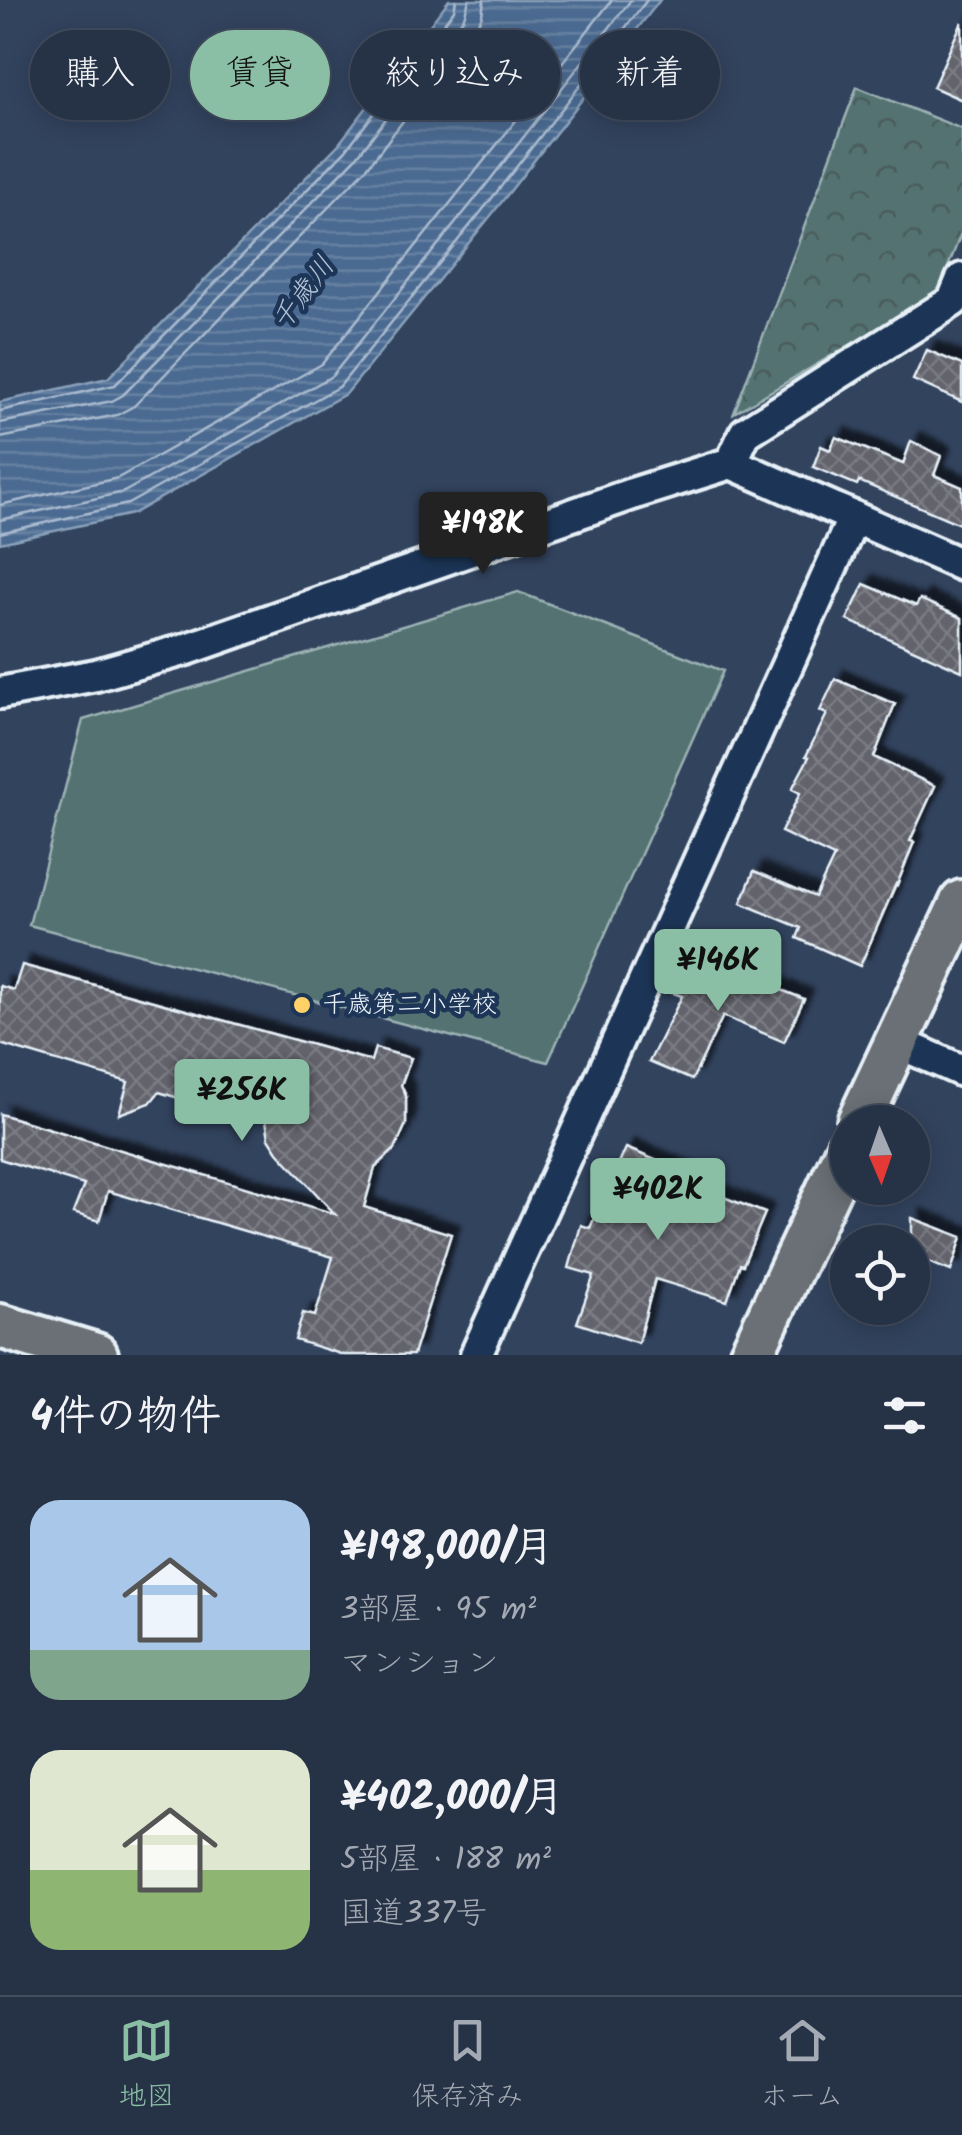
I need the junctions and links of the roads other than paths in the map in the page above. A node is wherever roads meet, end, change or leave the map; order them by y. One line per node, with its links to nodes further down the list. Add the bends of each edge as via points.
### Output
1 (962, 279): 2 (street, via 953,301 745,433)
2 (732, 462): 3 (street); 5 (street, via 187,649 96,676)
3 (854, 517): 4 (street); 13 (street)
4 (962, 564)
5 (0, 693)
6 (962, 902): 7 (highway)
7 (897, 1042): 8 (street); 9 (highway)
8 (962, 1071)
9 (867, 1105)
10 (830, 1186): 14 (highway)
11 (0, 1326): 12 (highway)
12 (96, 1355)
13 (476, 1355)
14 (751, 1355)

